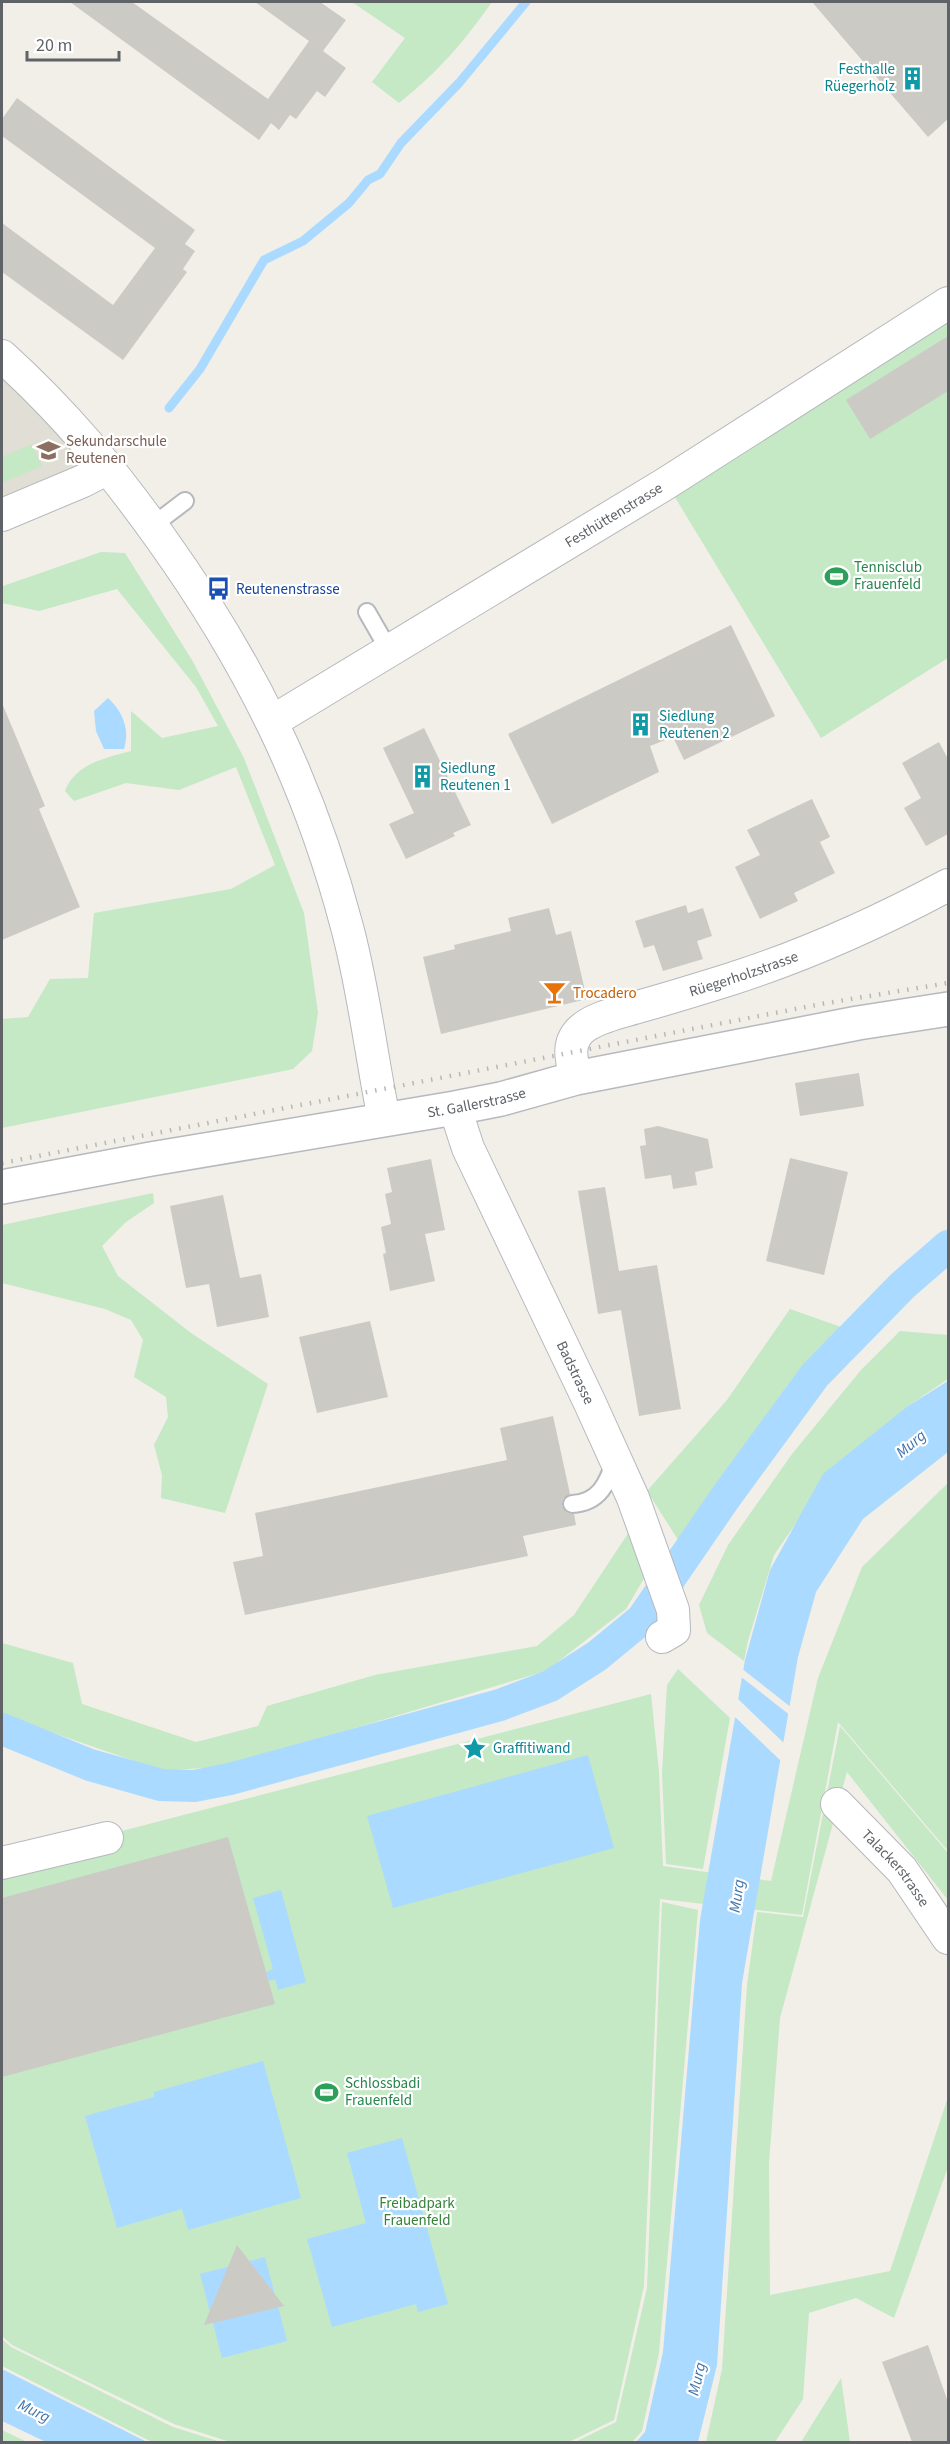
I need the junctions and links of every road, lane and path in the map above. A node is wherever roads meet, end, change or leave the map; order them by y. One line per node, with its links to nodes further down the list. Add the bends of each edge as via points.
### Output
1 (948, 303): 8 (street, Festhüttenstrasse)
2 (2, 356): 3 (street, via 62,413)
3 (108, 468): 5 (street); 6 (street)
4 (185, 501): 6 (lane)
5 (2, 515)
6 (152, 526): 9 (street, via 212,613)
7 (367, 612): 8 (lane)
8 (390, 652): 9 (street, Festhüttenstrasse)
9 (273, 721): 14 (street, via 314,818 341,906 357,969)
10 (948, 885): 12 (street, Rüegerholzstrasse, via 895,914 811,950 732,979 608,1016 584,1028 573,1040 570,1054)
11 (948, 1009): 12 (main road, St. Gallerstrasse)
12 (576, 1078): 13 (main road, St. Gallerstrasse)
13 (455, 1108): 14 (main road, St. Gallerstrasse); 16 (street, Badstrasse, via 468,1148)
14 (384, 1119): 15 (main road, St. Gallerstrasse)
15 (2, 1187)
16 (616, 1459): 17 (lane, via 607,1484 597,1495 587,1502); 18 (street, Badstrasse, via 674,1610 674,1630)
17 (572, 1504)
18 (662, 1637)
19 (837, 1804): 22 (street, Talackerstrasse, via 902,1870)
20 (107, 1838): 21 (street)
21 (2, 1863)
22 (948, 1938)

